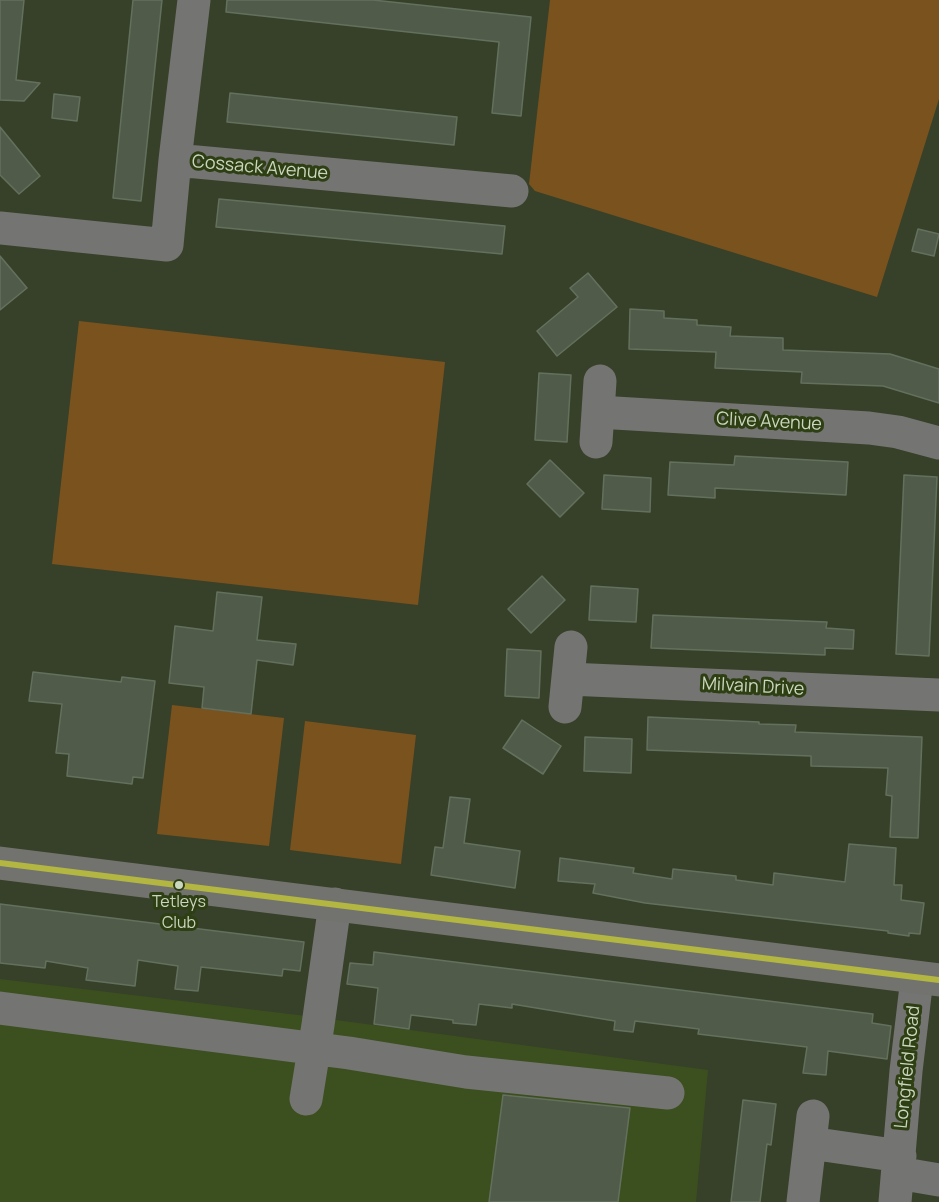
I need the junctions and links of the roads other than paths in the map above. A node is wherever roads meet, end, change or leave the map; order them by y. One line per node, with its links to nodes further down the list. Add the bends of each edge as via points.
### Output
1 (194, 0): 2 (street)
2 (175, 160): 3 (street, Cossack Avenue); 4 (street, Cossack Avenue, via 167,245)
3 (498, 182)
4 (0, 228)
5 (598, 412): 6 (street, Clive Avenue, via 868,428)
6 (939, 443)
7 (571, 647): 8 (street, Milvain Drive, via 566,693)
8 (939, 695)
9 (0, 863): 10 (main road)
10 (335, 904): 11 (main road); 13 (street)
11 (928, 979): 16 (street, Longfield Road, via 906,1071)
12 (0, 1008): 13 (street)
13 (313, 1048): 14 (street, via 466,1072); 15 (street)
14 (668, 1093)
15 (306, 1099)
16 (897, 1177): 17 (street, Longfield Road); 18 (street, Longfield Road, via 811,1129)
17 (939, 1180)
18 (802, 1202)

